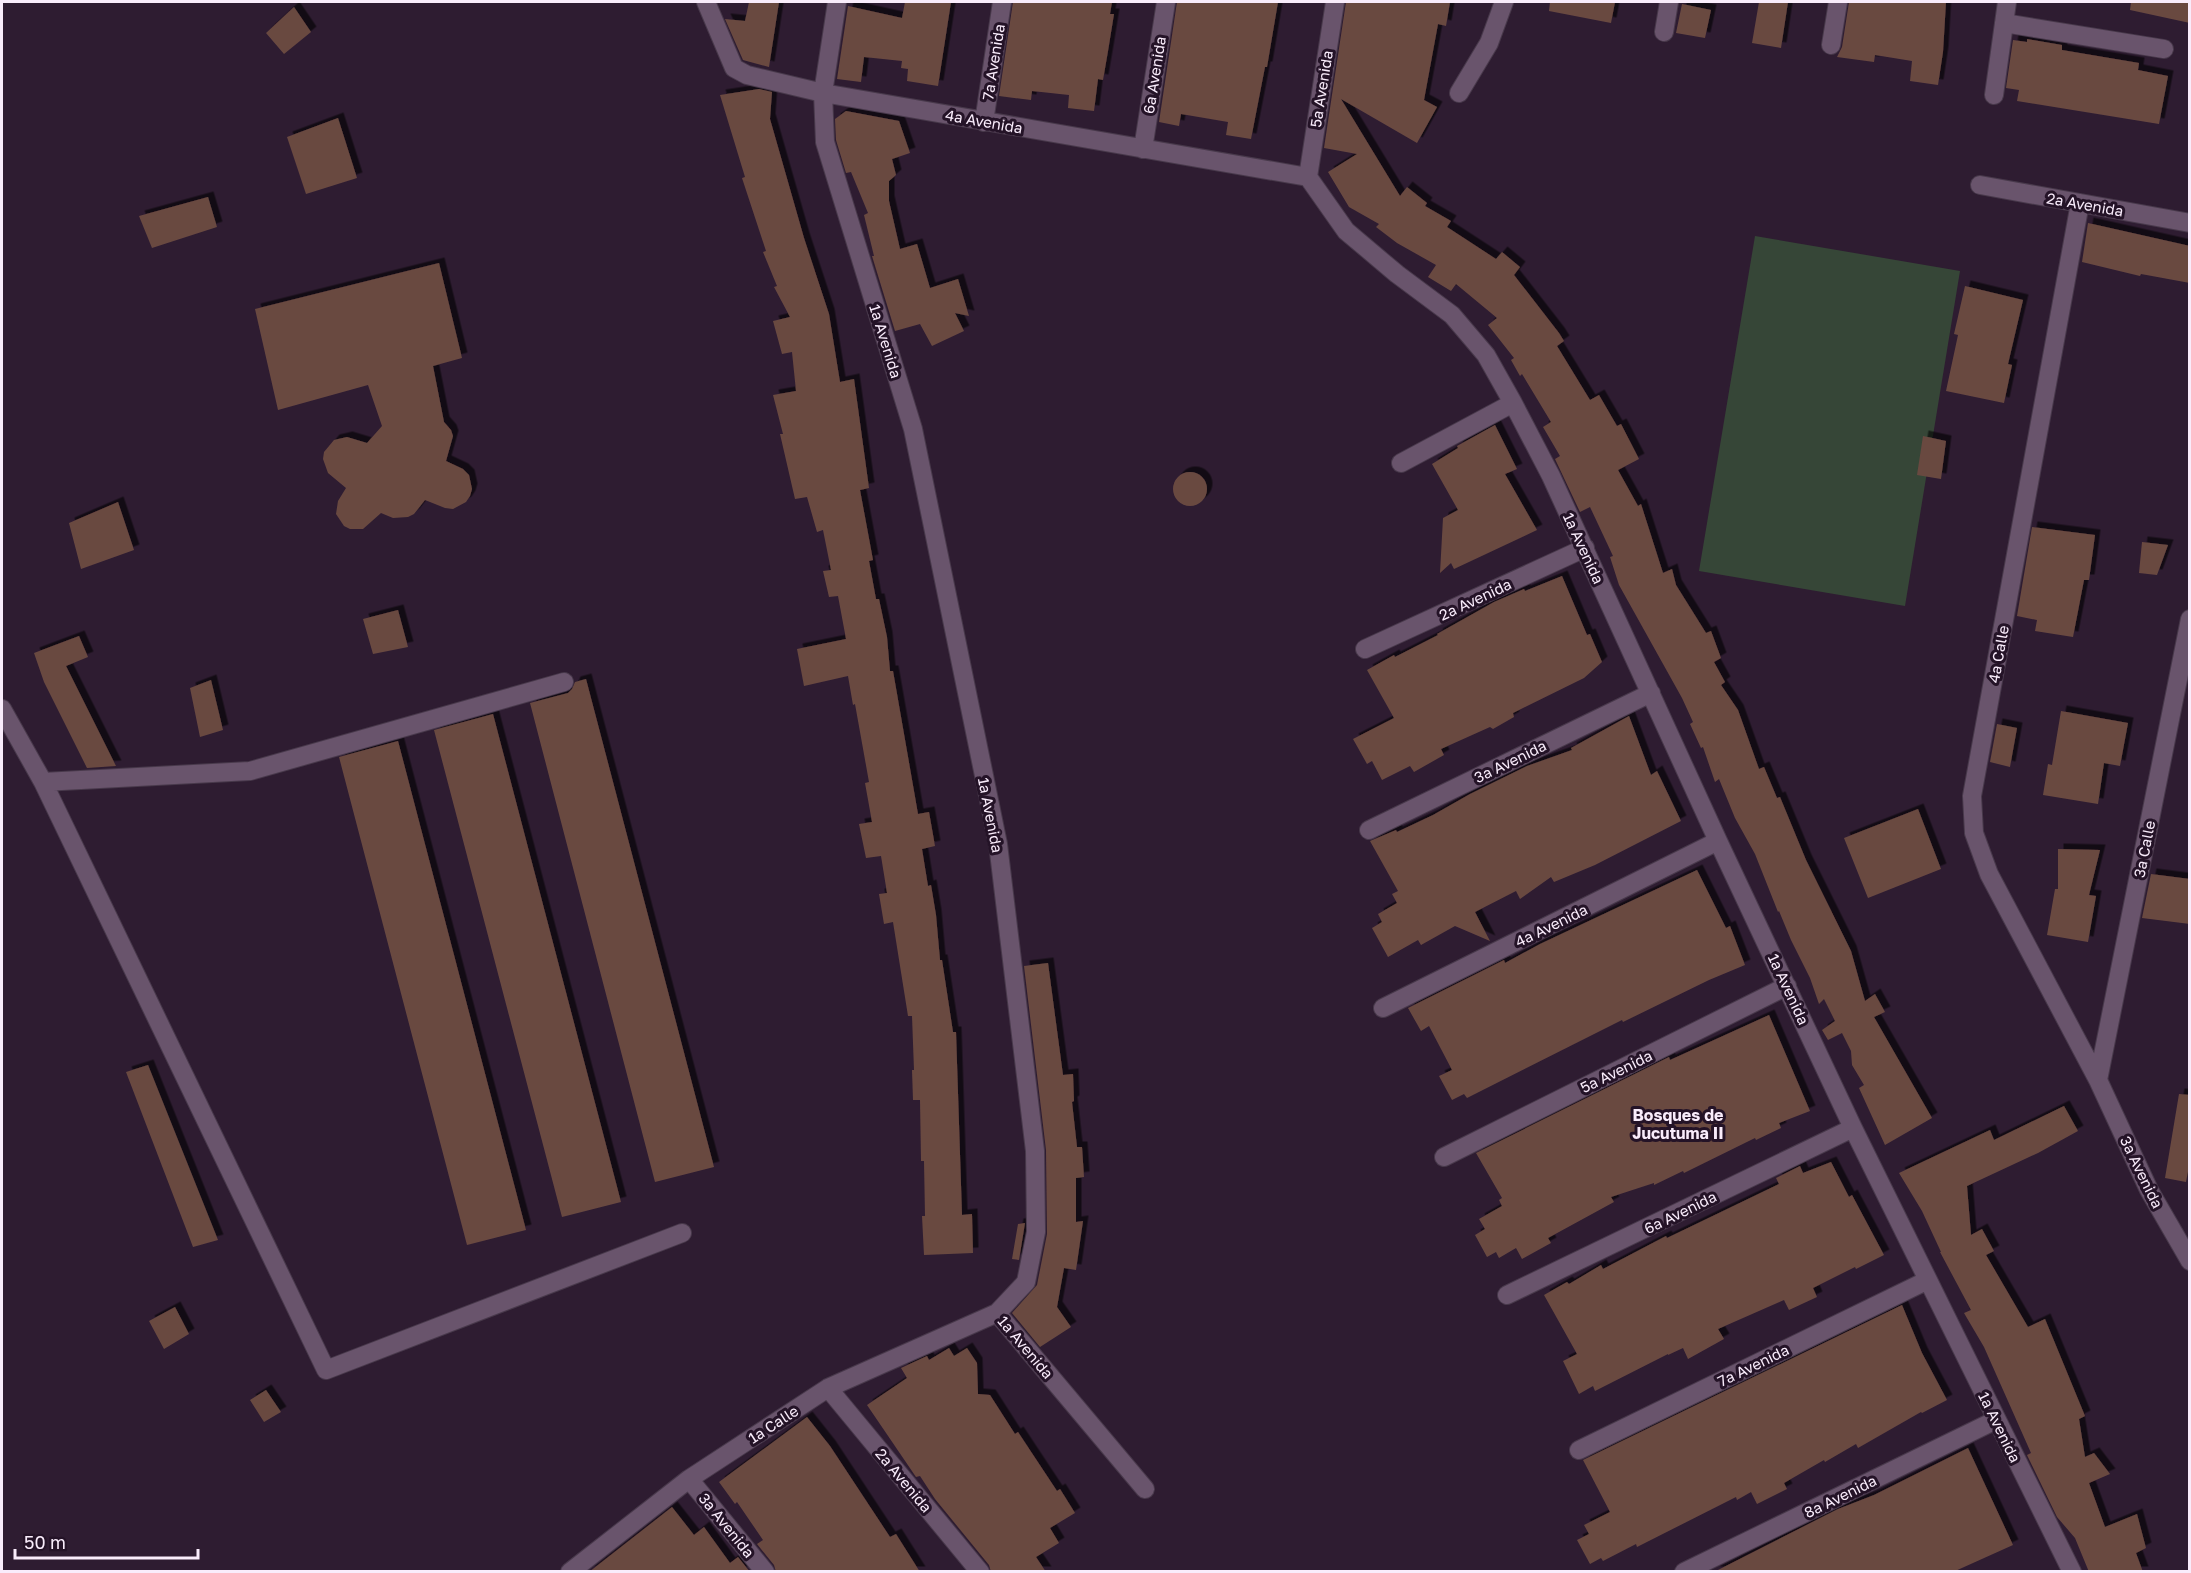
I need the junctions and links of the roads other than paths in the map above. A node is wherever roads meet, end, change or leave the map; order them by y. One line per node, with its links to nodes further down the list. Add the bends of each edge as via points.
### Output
1 (706, 2): 14 (street, 4a Avenida, via 735,68 747,75)
2 (837, 2): 14 (street)
3 (1002, 2): 17 (street, 7a Avenida)
4 (1166, 2): 18 (street, 6a Avenida)
5 (1335, 2): 19 (street, 5a Avenida)
6 (1504, 2): 15 (street, via 1490,43)
7 (1669, 2): 11 (street)
8 (1838, 2): 12 (street)
9 (2007, 2): 10 (street)
10 (2004, 23): 13 (street); 16 (street)
11 (1664, 32)
12 (1831, 45)
13 (2164, 49)
14 (823, 93): 17 (street, 4a Avenida); 43 (street, 1a Avenida, via 825,142 913,429 998,844 1035,1151 1036,1232 1026,1282)
15 (1459, 93)
16 (1994, 95)
17 (984, 122): 18 (street, 4a Avenida)
18 (1143, 149): 19 (street, 4a Avenida)
19 (1308, 177): 23 (street, 1a Avenida, via 1346,231 1452,315 1486,355)
20 (1980, 185): 21 (street, 2a Avenida)
21 (2080, 203): 22 (street, 2a Avenida); 36 (street, 4a Calle, via 1972,796 1974,833 1989,873)
22 (2190, 223)
23 (1513, 403): 24 (street); 25 (street, 1a Avenida)
24 (1401, 463)
25 (1585, 548): 27 (street, 2a Avenida); 29 (street, 1a Avenida)
26 (2190, 619): 36 (street, 3a Calle)
27 (1365, 649)
28 (564, 682): 31 (street, via 250,771)
29 (1651, 693): 32 (street, 3a Avenida); 33 (street, 1a Avenida)
30 (2, 709): 31 (street)
31 (44, 782): 39 (street, via 326,1370)
32 (1369, 830)
33 (1719, 841): 34 (street, 1a Avenida); 35 (street, 4a Avenida)
34 (1787, 986): 37 (street, 1a Avenida); 38 (street, 5a Avenida)
35 (1383, 1008)
36 (2098, 1080): 40 (street, 3a Avenida, via 2149,1190)
37 (1853, 1128): 41 (street, 1a Avenida); 42 (street, 6a Avenida)
38 (1444, 1157)
39 (682, 1233)
40 (2190, 1261)
41 (1928, 1280): 45 (street, 1a Avenida); 46 (street, 7a Avenida)
42 (1507, 1295)
43 (997, 1313): 44 (street, 1a Calle); 48 (street, 1a Avenida)
44 (828, 1388): 47 (street, 1a Calle); 52 (street, 2a Avenida)
45 (1996, 1420): 49 (street, 1a Avenida); 53 (street, 8a Avenida)
46 (1579, 1450)
47 (689, 1479): 50 (street, 1a Calle); 51 (street, 3a Avenida)
48 (1145, 1489)
49 (2069, 1570)
50 (570, 1572)
51 (765, 1572)
52 (980, 1572)
53 (1684, 1572)

